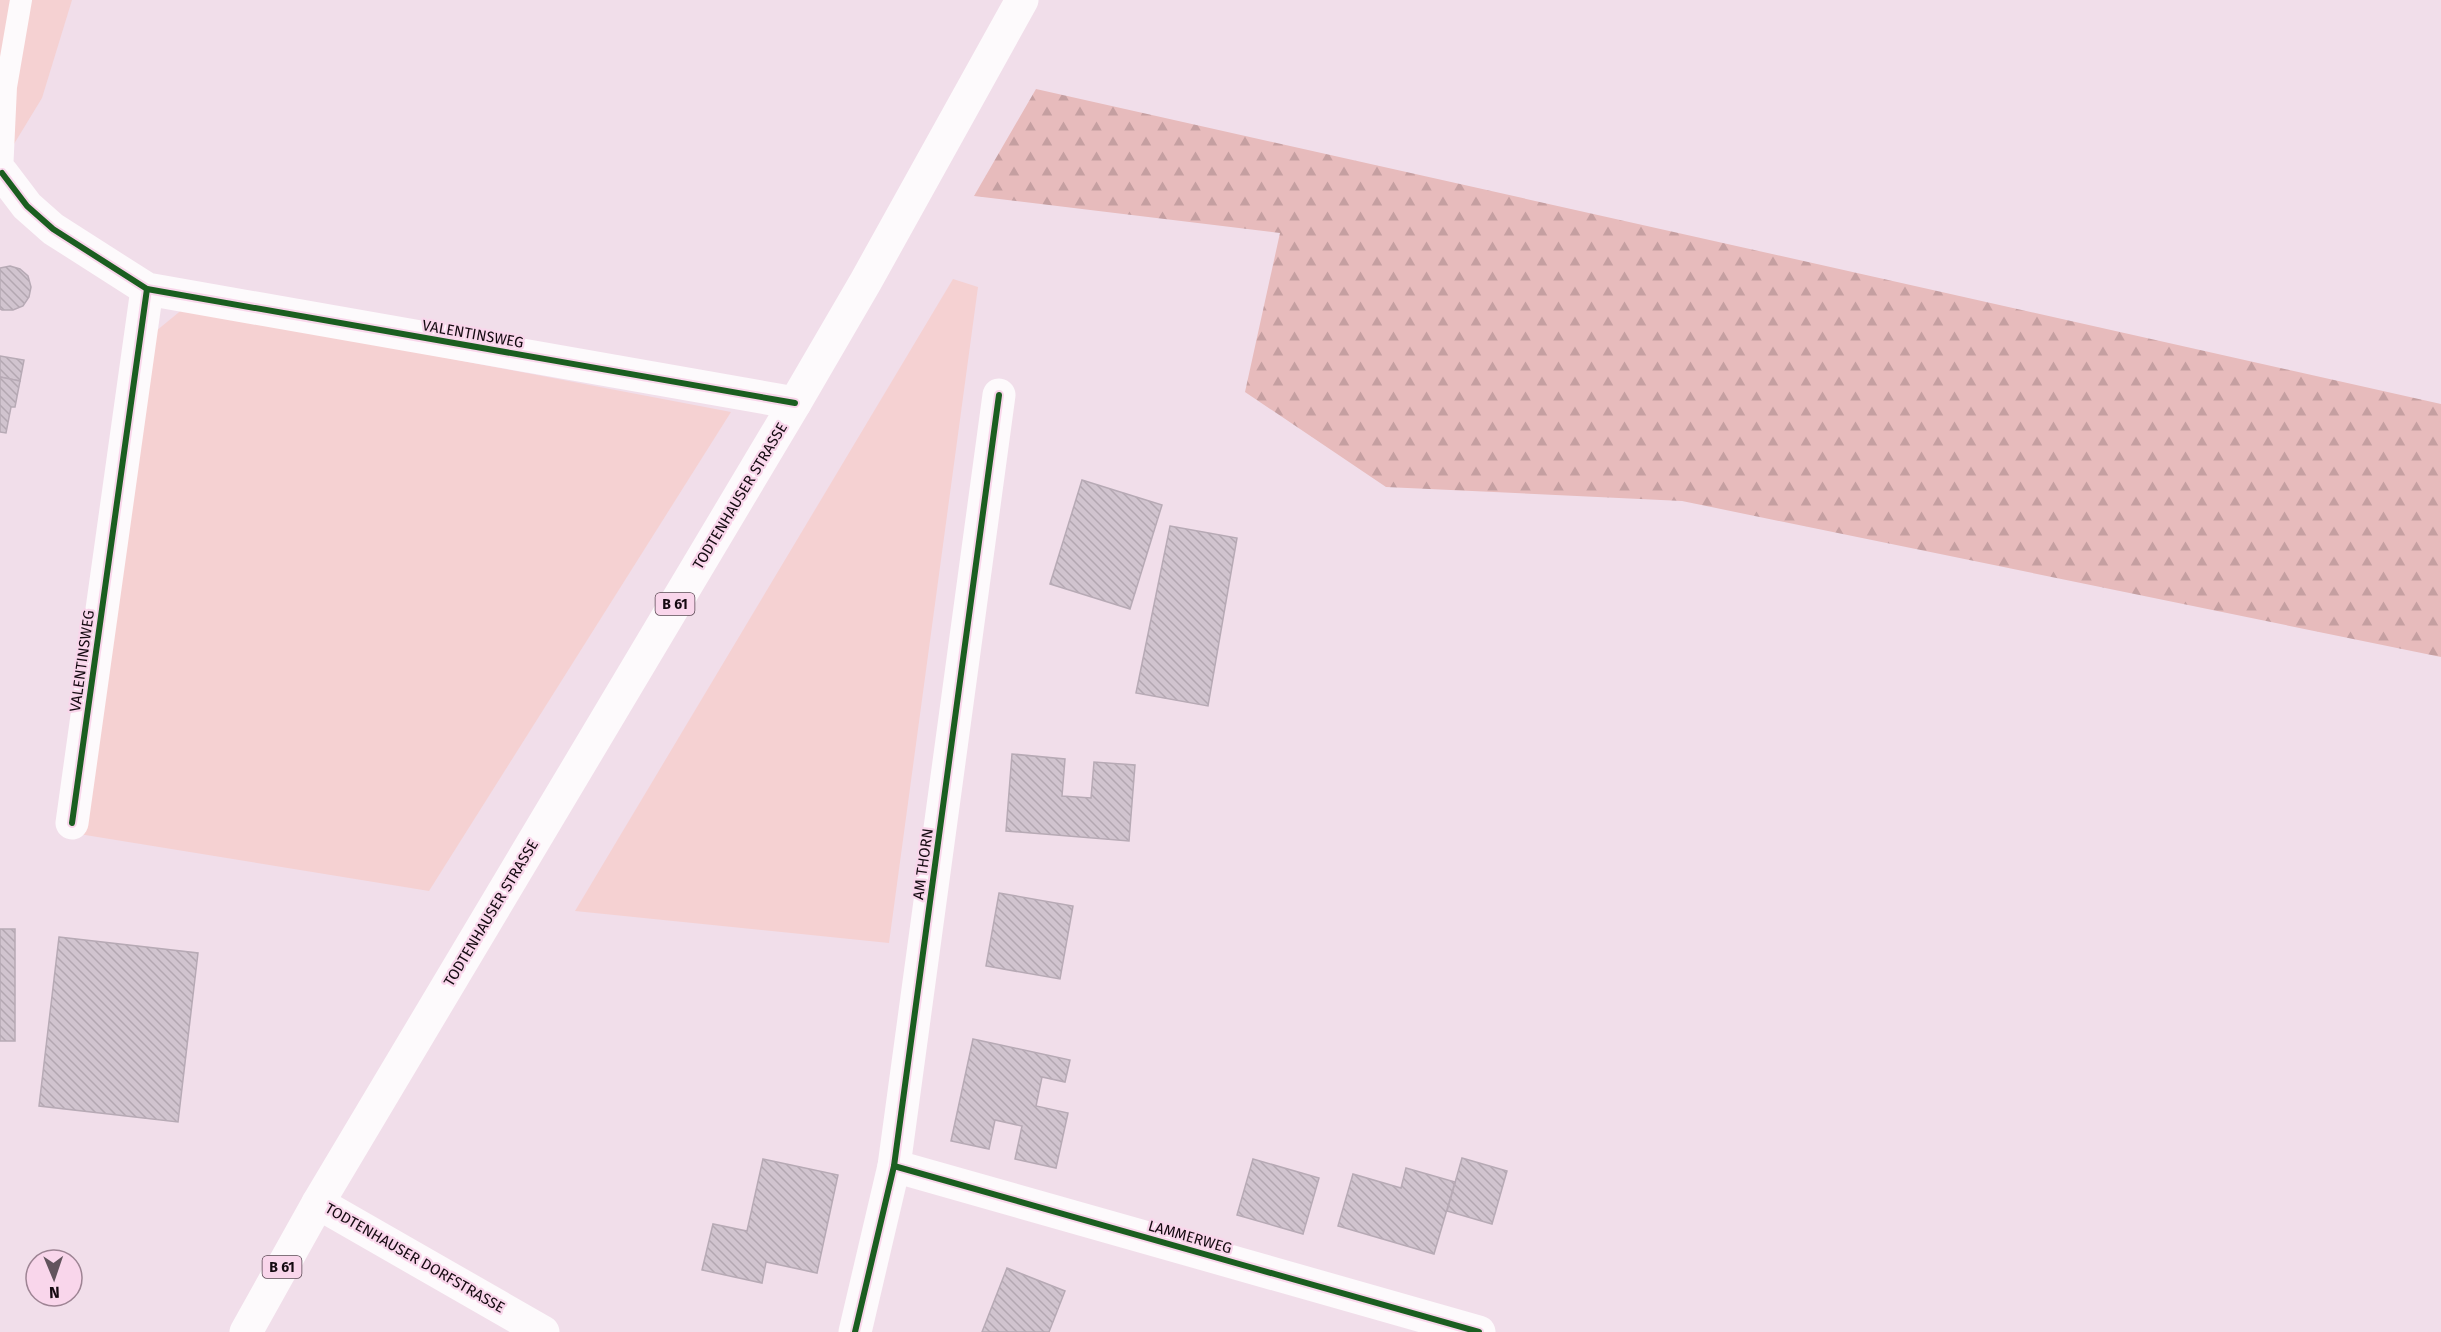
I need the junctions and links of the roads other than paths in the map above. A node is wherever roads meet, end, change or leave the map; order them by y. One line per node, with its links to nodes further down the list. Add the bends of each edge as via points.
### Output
1 (21, 0): 3 (lane, VALENTINSWEG, via 6,87)
2 (1022, 0): 6 (street, TODTENHAUSER STRASSE / B 61)
3 (2, 173): 4 (street, VALENTINSWEG, via 27,206 53,229)
4 (147, 289): 6 (street, VALENTINSWEG); 7 (street, VALENTINSWEG)
5 (999, 395): 8 (street, AM THORN)
6 (795, 403): 9 (street, TODTENHAUSER STRASSE / B 61)
7 (72, 823)
8 (894, 1166): 12 (street, AM THORN); 13 (street, LAMMERWEG)
9 (318, 1203): 10 (street, B 61); 11 (street, TODTENHAUSER DORFSTRASSE)
10 (246, 1332)
11 (543, 1332)
12 (855, 1332)
13 (1479, 1332)

